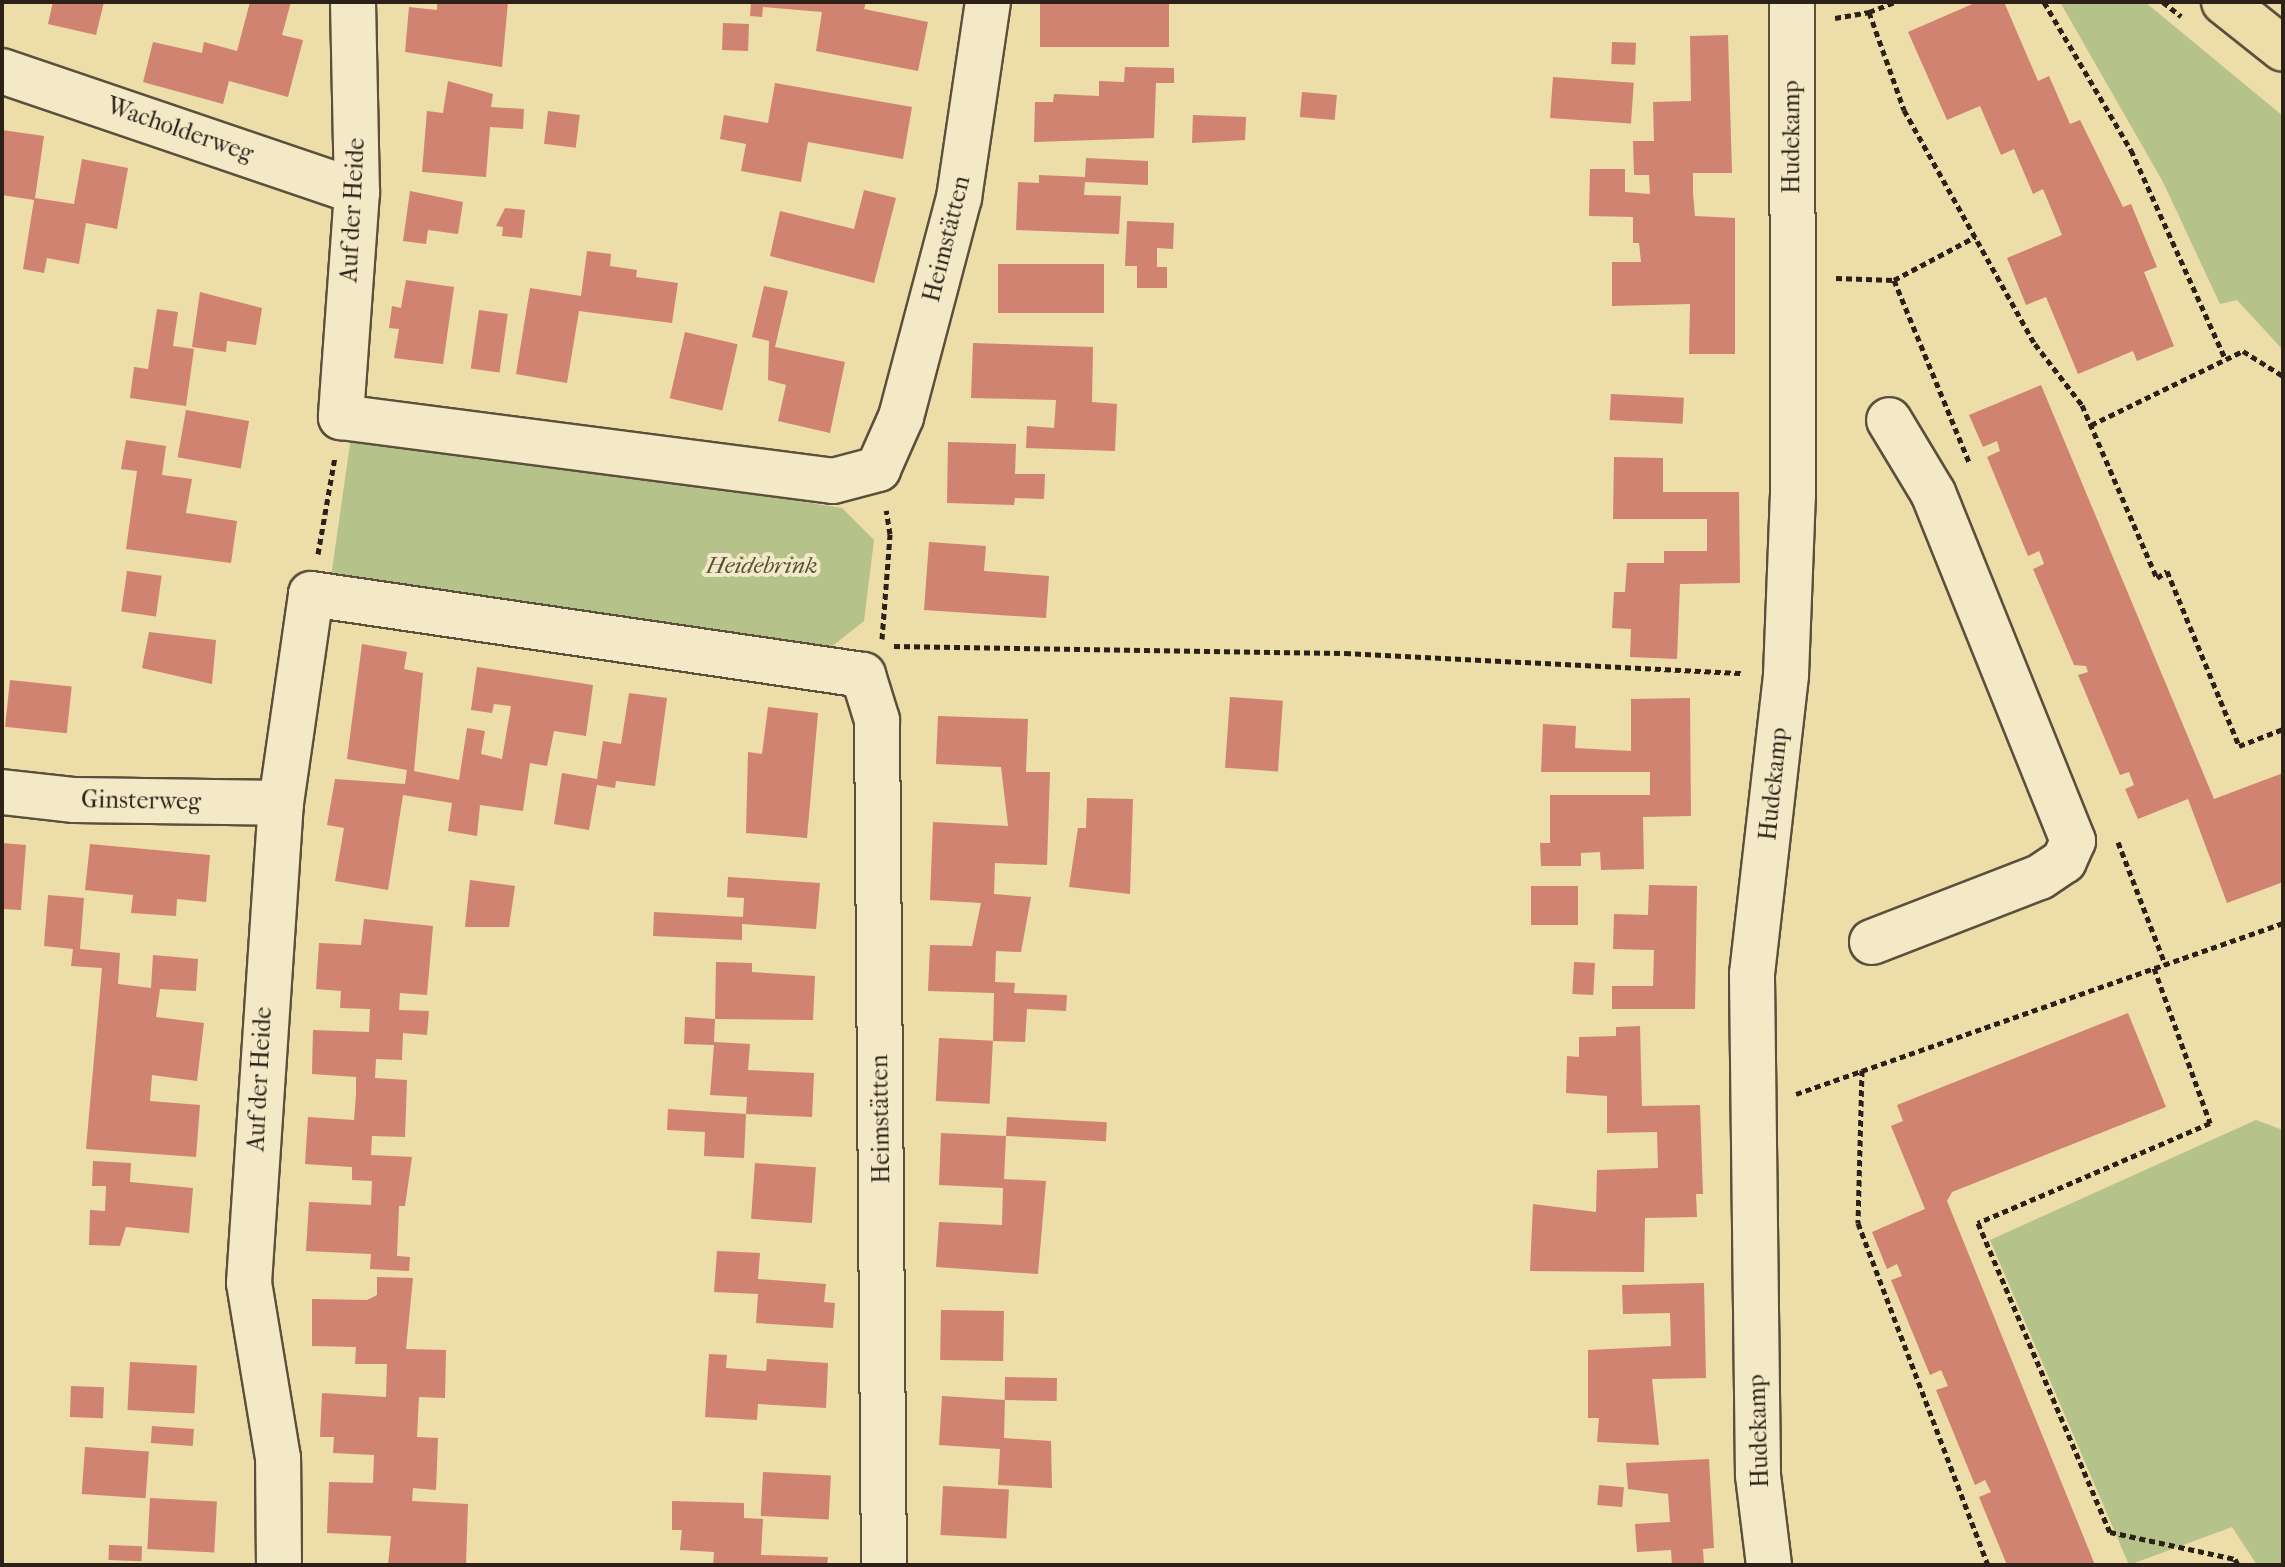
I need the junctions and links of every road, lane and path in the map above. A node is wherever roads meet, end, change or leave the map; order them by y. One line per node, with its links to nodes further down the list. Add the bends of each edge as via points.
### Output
1 (353, 2): 10 (street, Auf der Heide)
2 (988, 2): 18 (street, Heimstätten, via 959,198 901,417)
3 (1895, 2): 6 (path)
4 (2044, 2): 13 (path, via 2131,150)
5 (2224, 2): 8 (main road)
6 (1869, 12): 7 (path); 11 (path, via 1904,110)
7 (1792, 14): 20 (street, Hudekamp, via 1793,496)
8 (2283, 49)
9 (2, 71): 10 (street, Wacholderweg)
10 (357, 192): 15 (street, Auf der Heide)
11 (1975, 237): 12 (path); 17 (path, via 2035,344)
12 (1894, 280)
13 (2226, 360): 14 (path, via 2243,351); 17 (path)
14 (2283, 376)
15 (341, 417): 18 (street, via 833,481); 19 (path)
16 (1889, 420): 25 (street, via 1933,493 2073,841 2064,861 2040,877)
17 (2091, 425): 21 (path, via 2157,578 2167,571 2239,746)
18 (878, 469): 20 (path, via 890,534 881,647 1345,653)
19 (311, 594): 23 (street, Auf der Heide); 30 (street, Heimstätten, via 863,675 877,720)
20 (1786, 675): 28 (street, Hudekamp, via 1752,974)
21 (2283, 729)
22 (2, 792): 23 (street, Ginsterweg, via 75,800)
23 (281, 803): 29 (street, Auf der Heide, via 249,1283 278,1458)
24 (2283, 923): 26 (path)
25 (1872, 942)
26 (2154, 968): 27 (path); 33 (path, via 2210,1123 1978,1223 2110,1532 2235,1559)
27 (1862, 1070): 28 (path); 32 (path, via 1858,1223)
28 (1754, 1109): 31 (street, Hudekamp, via 1758,1475)
29 (279, 1565)
30 (884, 1565)
31 (1769, 1565)
32 (1988, 1565)
33 (2238, 1565)

